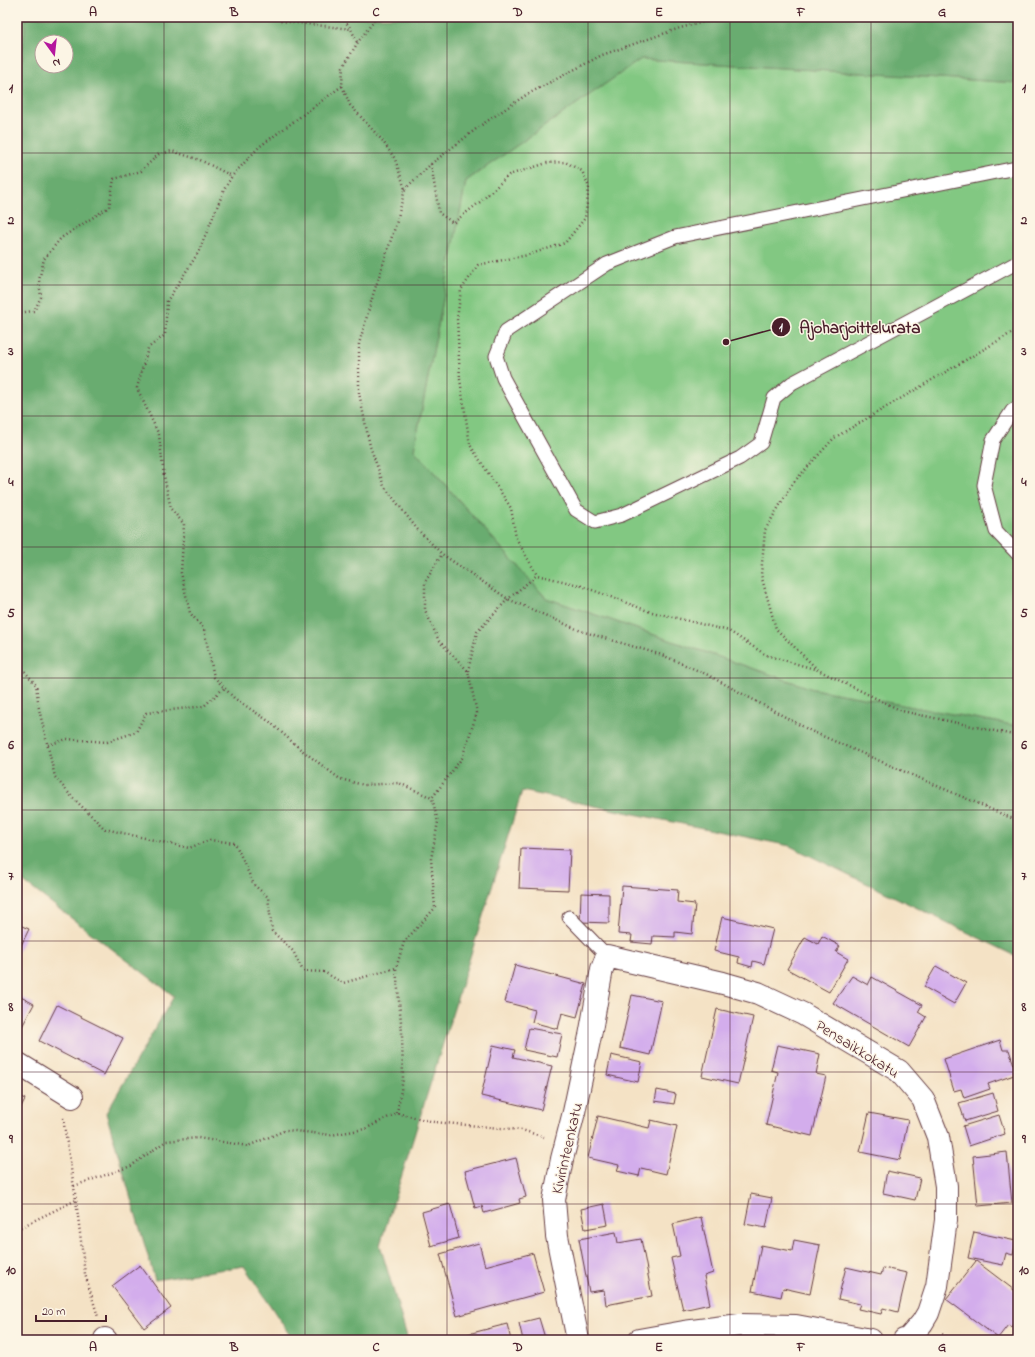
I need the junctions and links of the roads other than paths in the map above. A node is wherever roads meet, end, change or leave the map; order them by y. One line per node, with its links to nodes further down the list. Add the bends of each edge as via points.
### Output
1 (1018, 169): 2 (lane, via 675,237 607,264 512,327 506,331 496,356 503,378 576,510 595,522 622,515 740,458 761,443 774,398 792,383)
2 (1018, 262)
3 (1018, 407): 4 (lane, via 1012,411 993,440 984,485 996,531)
4 (1018, 554)
5 (569, 917): 6 (lane)
6 (607, 956): 9 (street, Kivirinteenkatu, via 602,969 589,1043 554,1200 557,1236); 12 (street, Pensaikkokatu, via 758,993 803,1014 899,1071 923,1099 938,1137 946,1186 946,1220 937,1286 928,1313 913,1334)
7 (17, 1064): 8 (street)
8 (72, 1097)
9 (578, 1340)
10 (639, 1340): 11 (street, via 740,1325 796,1326)
11 (871, 1340)
12 (904, 1340)

